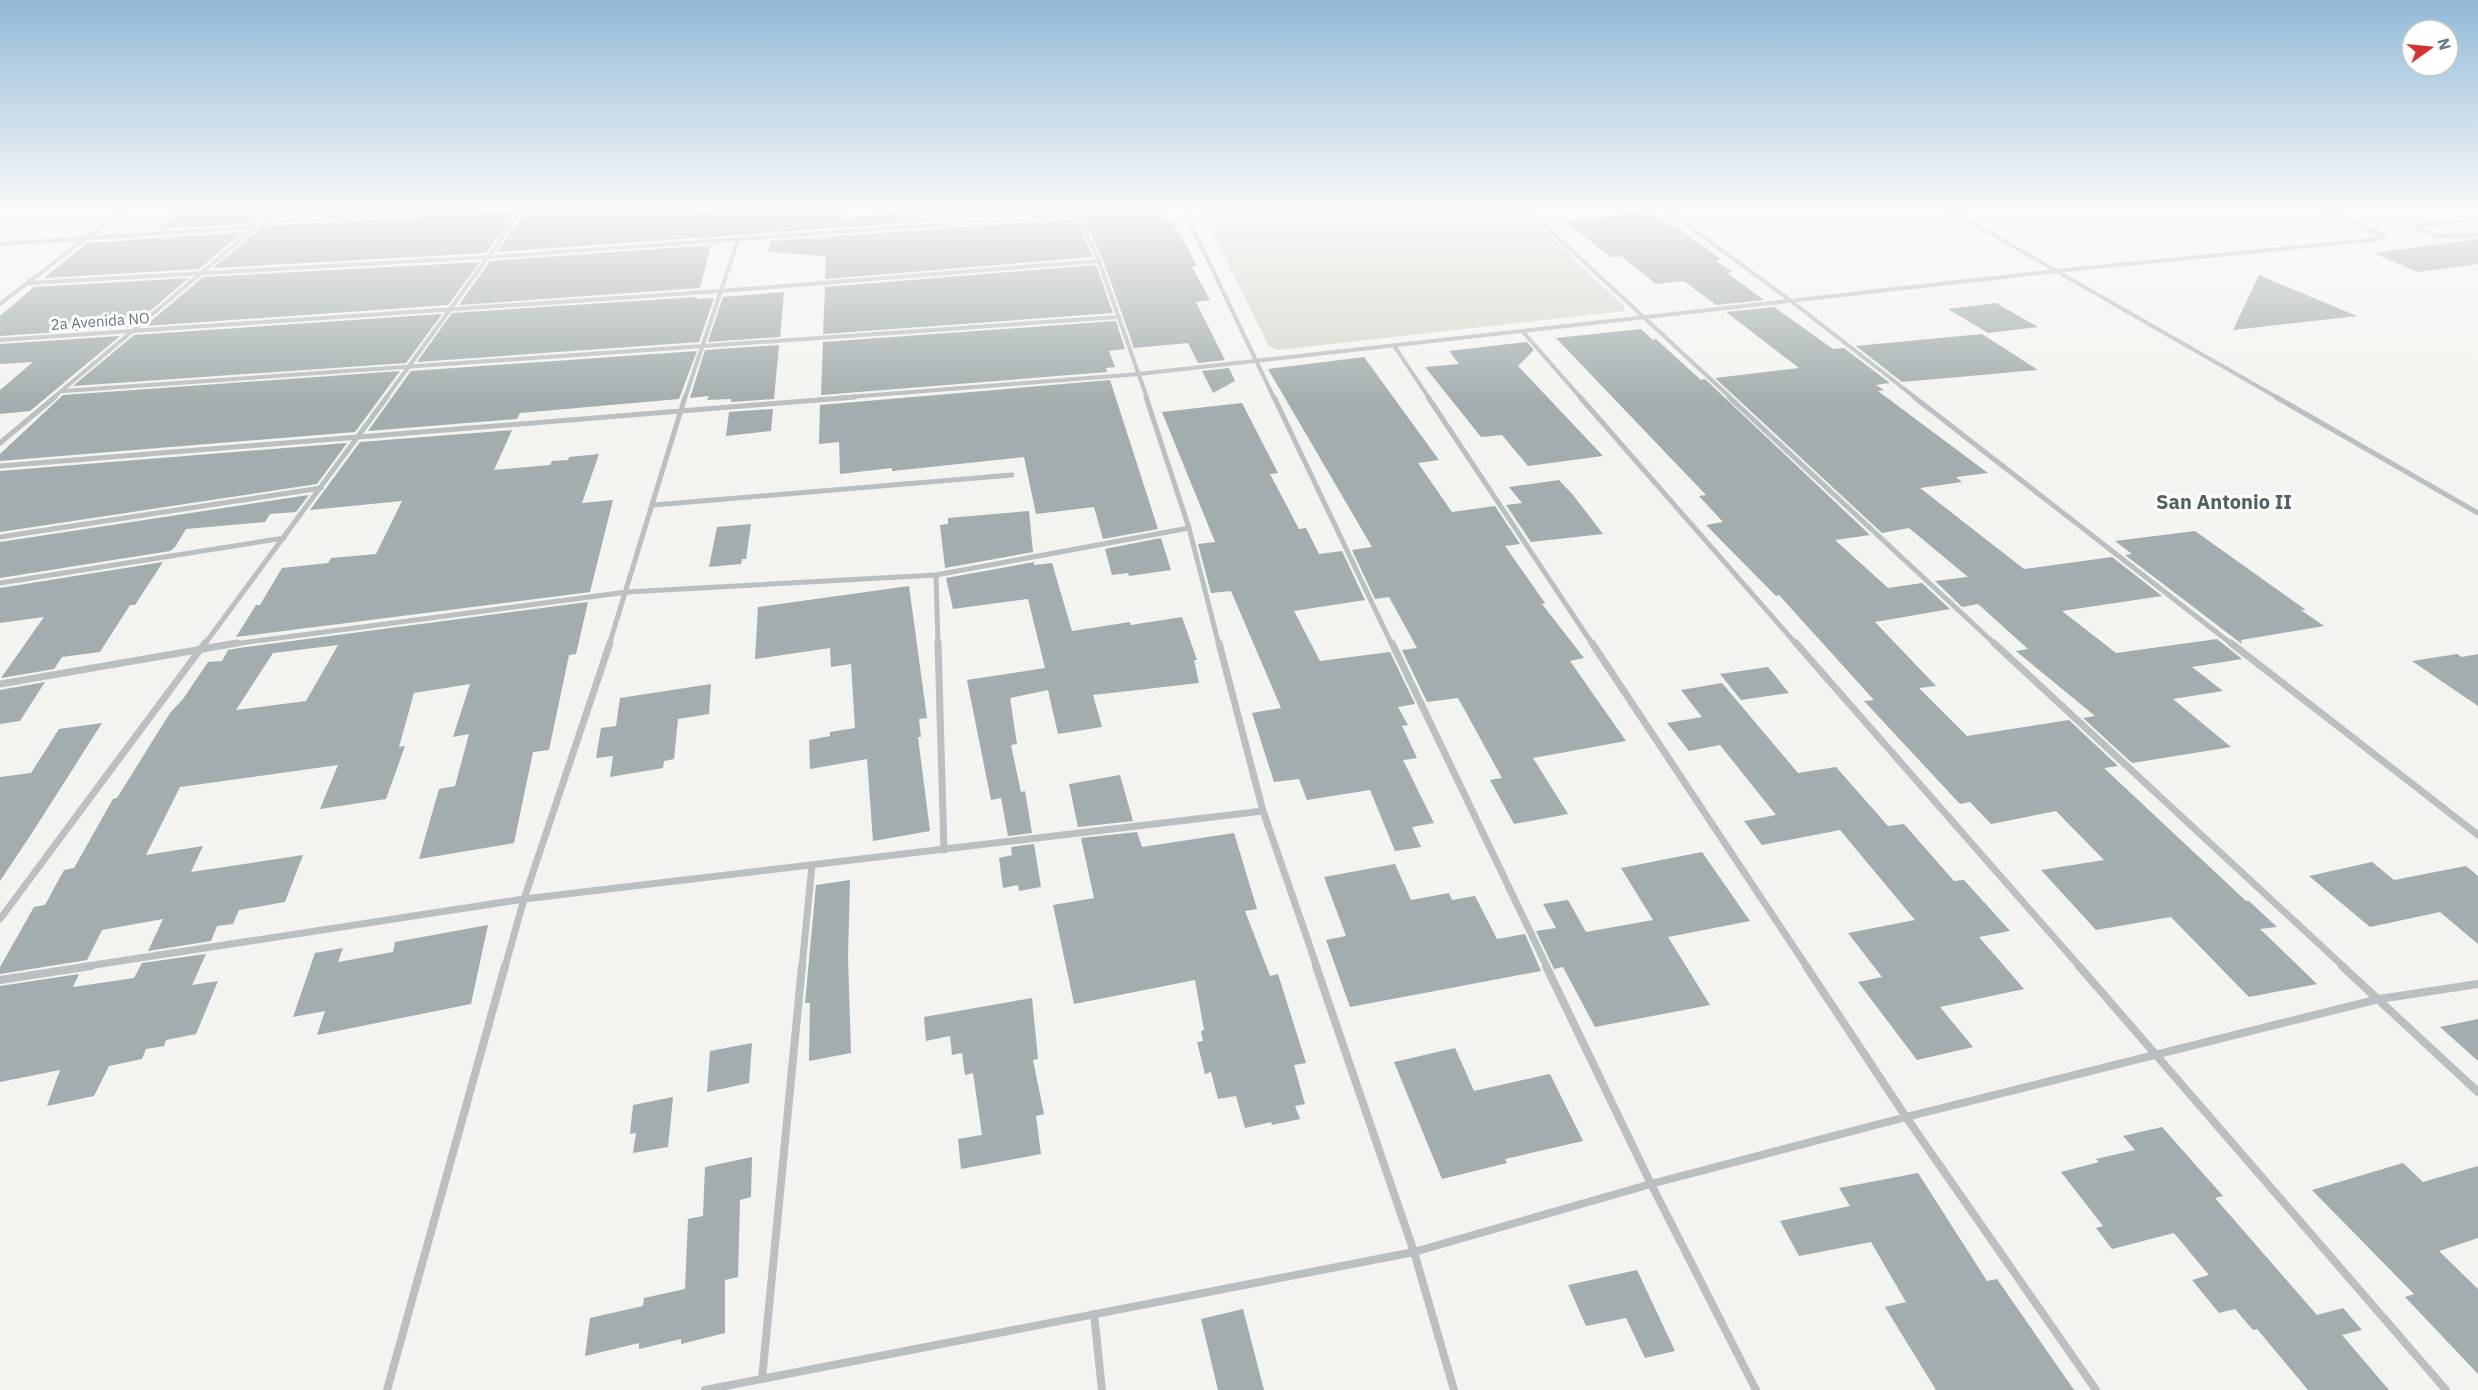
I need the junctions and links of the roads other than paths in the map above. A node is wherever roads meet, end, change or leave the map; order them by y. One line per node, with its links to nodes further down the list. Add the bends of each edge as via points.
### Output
1 (38, 275): 13 (street)
2 (168, 275): 13 (street)
3 (198, 275): 20 (street)
4 (476, 275): 17 (street)
5 (726, 275): 14 (street)
6 (924, 275): 14 (street, 2a Avenida NO)
7 (1103, 275): 18 (street)
8 (1216, 275): 25 (street)
9 (1599, 275): 19 (street)
10 (1755, 275): 15 (street)
11 (2022, 275): 15 (street)
12 (2063, 275): 36 (street)
13 (28, 283): 16 (street)
14 (721, 291): 17 (street, 2a Avenida NO); 23 (street)
15 (1791, 301): 19 (street); 46 (street)
16 (0, 304)
17 (451, 309): 20 (street, 2a Avenida NO); 26 (street)
18 (1117, 317): 23 (street); 27 (street)
19 (1645, 317): 21 (street); 53 (street)
20 (135, 330): 22 (street, 2a Avenida NO); 28 (street)
21 (1524, 333): 24 (street); 54 (street)
22 (0, 340)
23 (703, 346): 26 (street); 29 (street)
24 (1395, 347): 25 (street); 56 (street)
25 (1258, 362): 27 (street); 57 (street)
26 (407, 367): 28 (street); 30 (street)
27 (1139, 374): 29 (street); 37 (street)
28 (63, 391): 31 (street)
29 (680, 412): 30 (street); 35 (street)
30 (357, 437): 32 (street); 34 (street)
31 (0, 443)
32 (0, 466)
33 (1012, 475): 35 (street)
34 (321, 488): 38 (street); 39 (street)
35 (654, 505): 42 (street)
36 (2478, 513)
37 (1189, 528): 40 (street); 45 (street)
38 (0, 537)
39 (284, 538): 41 (street); 43 (street)
40 (936, 574): 42 (street); 47 (street)
41 (0, 582)
42 (627, 592): 43 (street); 49 (street)
43 (200, 648): 44 (street); 50 (street)
44 (0, 684)
45 (1263, 812): 47 (street); 58 (street)
46 (2478, 835)
47 (944, 850): 48 (street)
48 (812, 865): 49 (street); 60 (street)
49 (524, 898): 51 (street); 61 (street)
50 (0, 919)
51 (0, 980)
52 (2478, 984): 53 (street)
53 (2379, 999): 54 (street); 55 (street)
54 (2158, 1056): 56 (street); 67 (street)
55 (2478, 1092)
56 (1906, 1117): 57 (street); 66 (street)
57 (1652, 1184): 58 (street); 65 (street)
58 (1414, 1252): 59 (street); 64 (street)
59 (1094, 1314): 60 (street); 63 (street)
60 (762, 1379): 62 (street)
61 (387, 1390)
62 (705, 1390)
63 (1102, 1390)
64 (1454, 1390)
65 (1756, 1390)
66 (2096, 1390)
67 (2446, 1390)

